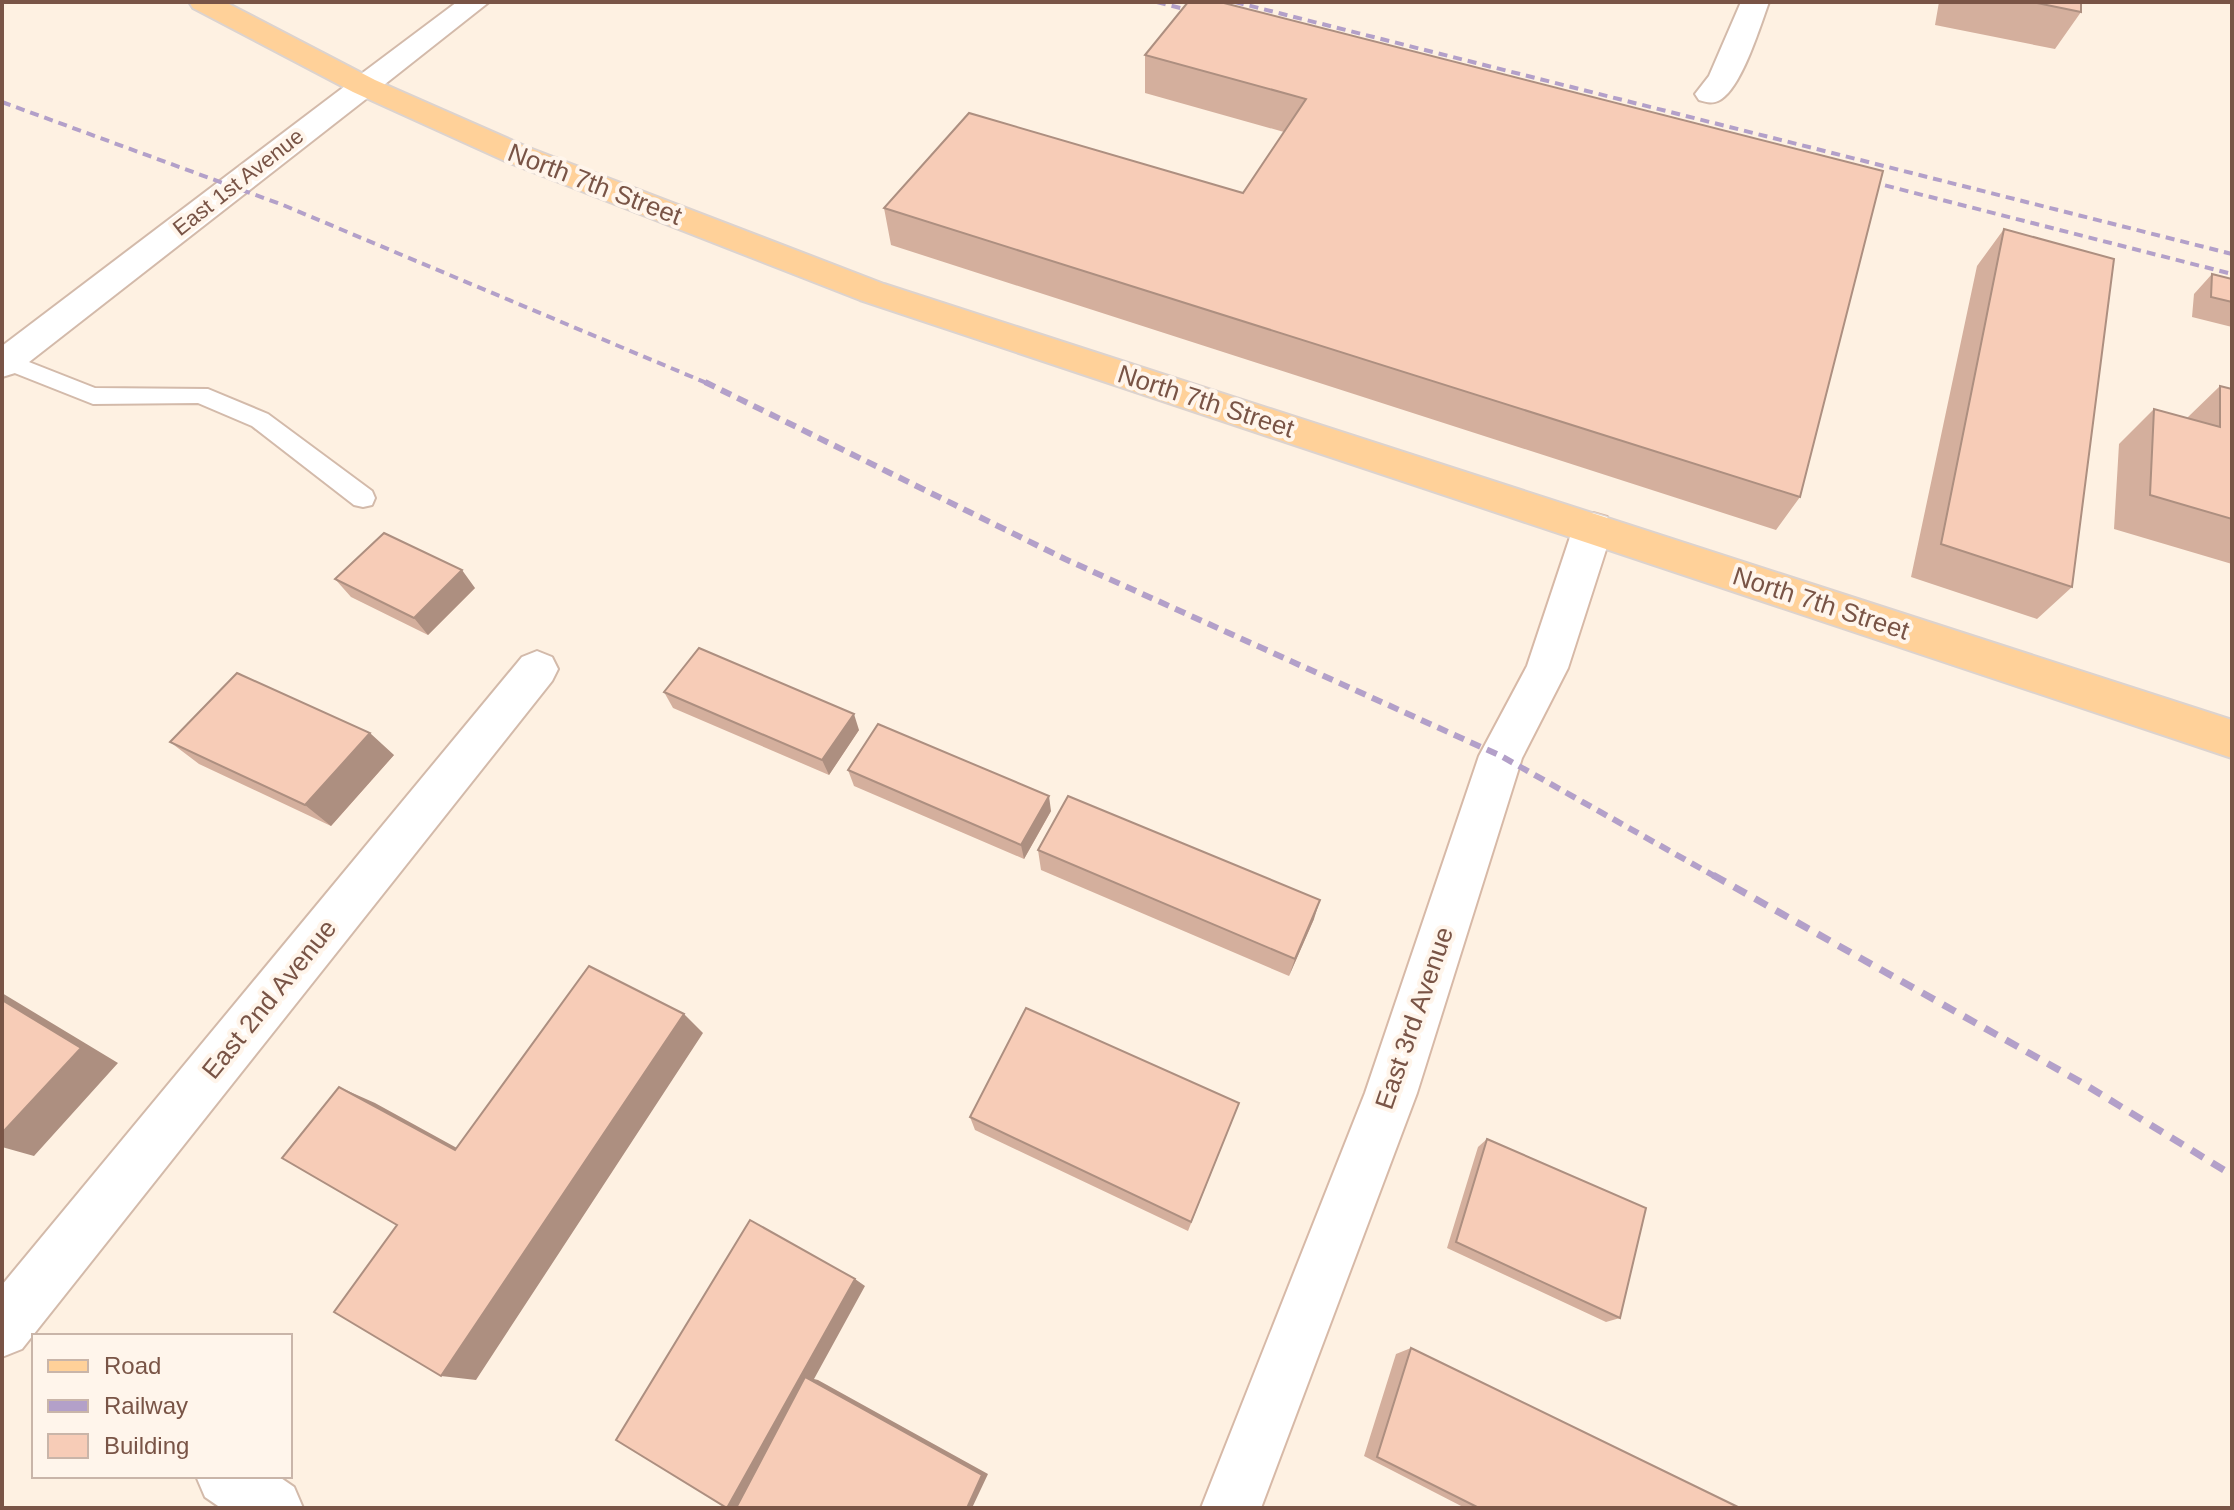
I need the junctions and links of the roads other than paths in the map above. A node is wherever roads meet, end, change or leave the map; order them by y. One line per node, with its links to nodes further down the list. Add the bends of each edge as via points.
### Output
1 (203, 2): 4 (main road, North 7th Street)
2 (475, 2): 4 (street, East 1st Avenue)
3 (1755, 2): 5 (street, via 1723,79)
4 (364, 86): 6 (street, East 1st Avenue); 8 (main road, North 7th Street, via 516,154 872,292)
5 (1710, 94)
6 (3, 361): 7 (lane, via 93,396 200,395 260,420)
7 (363, 498)
8 (1593, 528): 10 (main road, North 7th Street); 14 (street, East 3rd Avenue, via 1547,668 1501,756 1391,1093)
9 (537, 669): 11 (street, East 2nd Avenue)
10 (2232, 739)
11 (11, 1331)
12 (229, 1478): 13 (street)
13 (273, 1508)
14 (1231, 1508)

